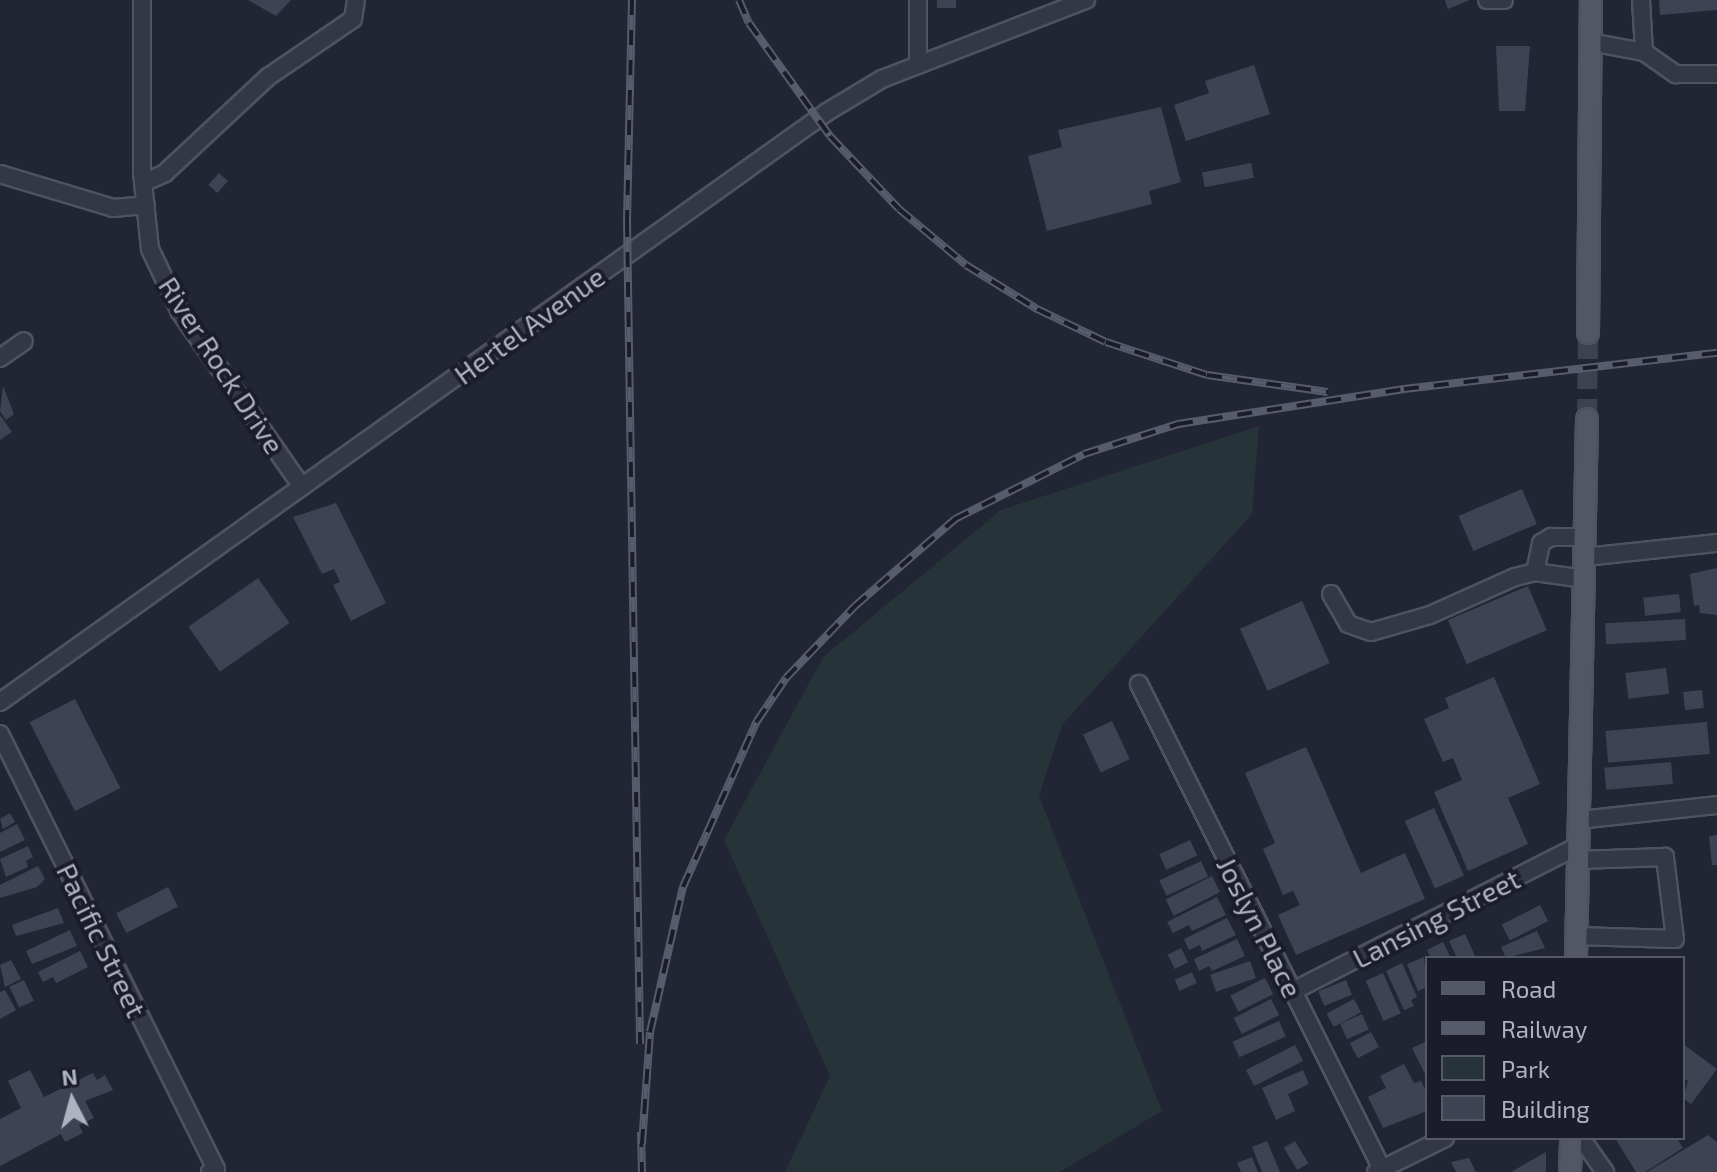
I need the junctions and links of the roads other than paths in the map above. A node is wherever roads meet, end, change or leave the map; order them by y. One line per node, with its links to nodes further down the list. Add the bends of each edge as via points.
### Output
1 (142, 0): 14 (street, River Rock Drive)
2 (356, 0): 14 (street, via 353,19 268,77 165,173)
3 (918, 0): 11 (street)
4 (1086, 0): 11 (street, Hertel Avenue)
5 (1487, 0): 6 (street)
6 (1504, 0)
7 (1591, 0): 9 (main road)
8 (1641, 0): 10 (street)
9 (1590, 42): 10 (street); 16 (main road)
10 (1644, 52): 12 (street, via 1676,74)
11 (918, 65): 20 (street, Hertel Avenue, via 882,79 827,112)
12 (1717, 74)
13 (0, 174): 15 (street, via 113,208)
14 (143, 183): 15 (street, River Rock Drive)
15 (146, 205): 20 (street, River Rock Drive, via 150,249 180,312)
16 (1588, 333)
17 (24, 341): 18 (street)
18 (0, 358)
19 (1587, 419): 22 (main road)
20 (302, 487): 27 (street, Hertel Avenue)
21 (1717, 543): 22 (street)
22 (1586, 547): 23 (street, via 1551,537 1541,543); 24 (main road)
23 (1535, 572): 24 (street); 25 (street, via 1430,615 1371,632 1348,624)
24 (1585, 579): 30 (main road)
25 (1331, 594)
26 (1139, 684): 34 (street, Joslyn Place)
27 (0, 702)
28 (0, 734): 39 (street, Pacific Street, via 216,1169)
29 (1717, 805): 30 (street)
30 (1579, 820): 31 (main road)
31 (1579, 853): 32 (main road); 32 (street, via 1665,857 1675,939); 34 (street, Lansing Street)
32 (1576, 936): 33 (main road)
33 (1576, 956)
34 (1293, 991): 38 (street, Joslyn Place)
35 (1441, 1140): 38 (street)
36 (1571, 1140): 40 (main road)
37 (1582, 1140): 41 (street)
38 (1379, 1171)
39 (210, 1172)
40 (1570, 1172)
41 (1605, 1172)

